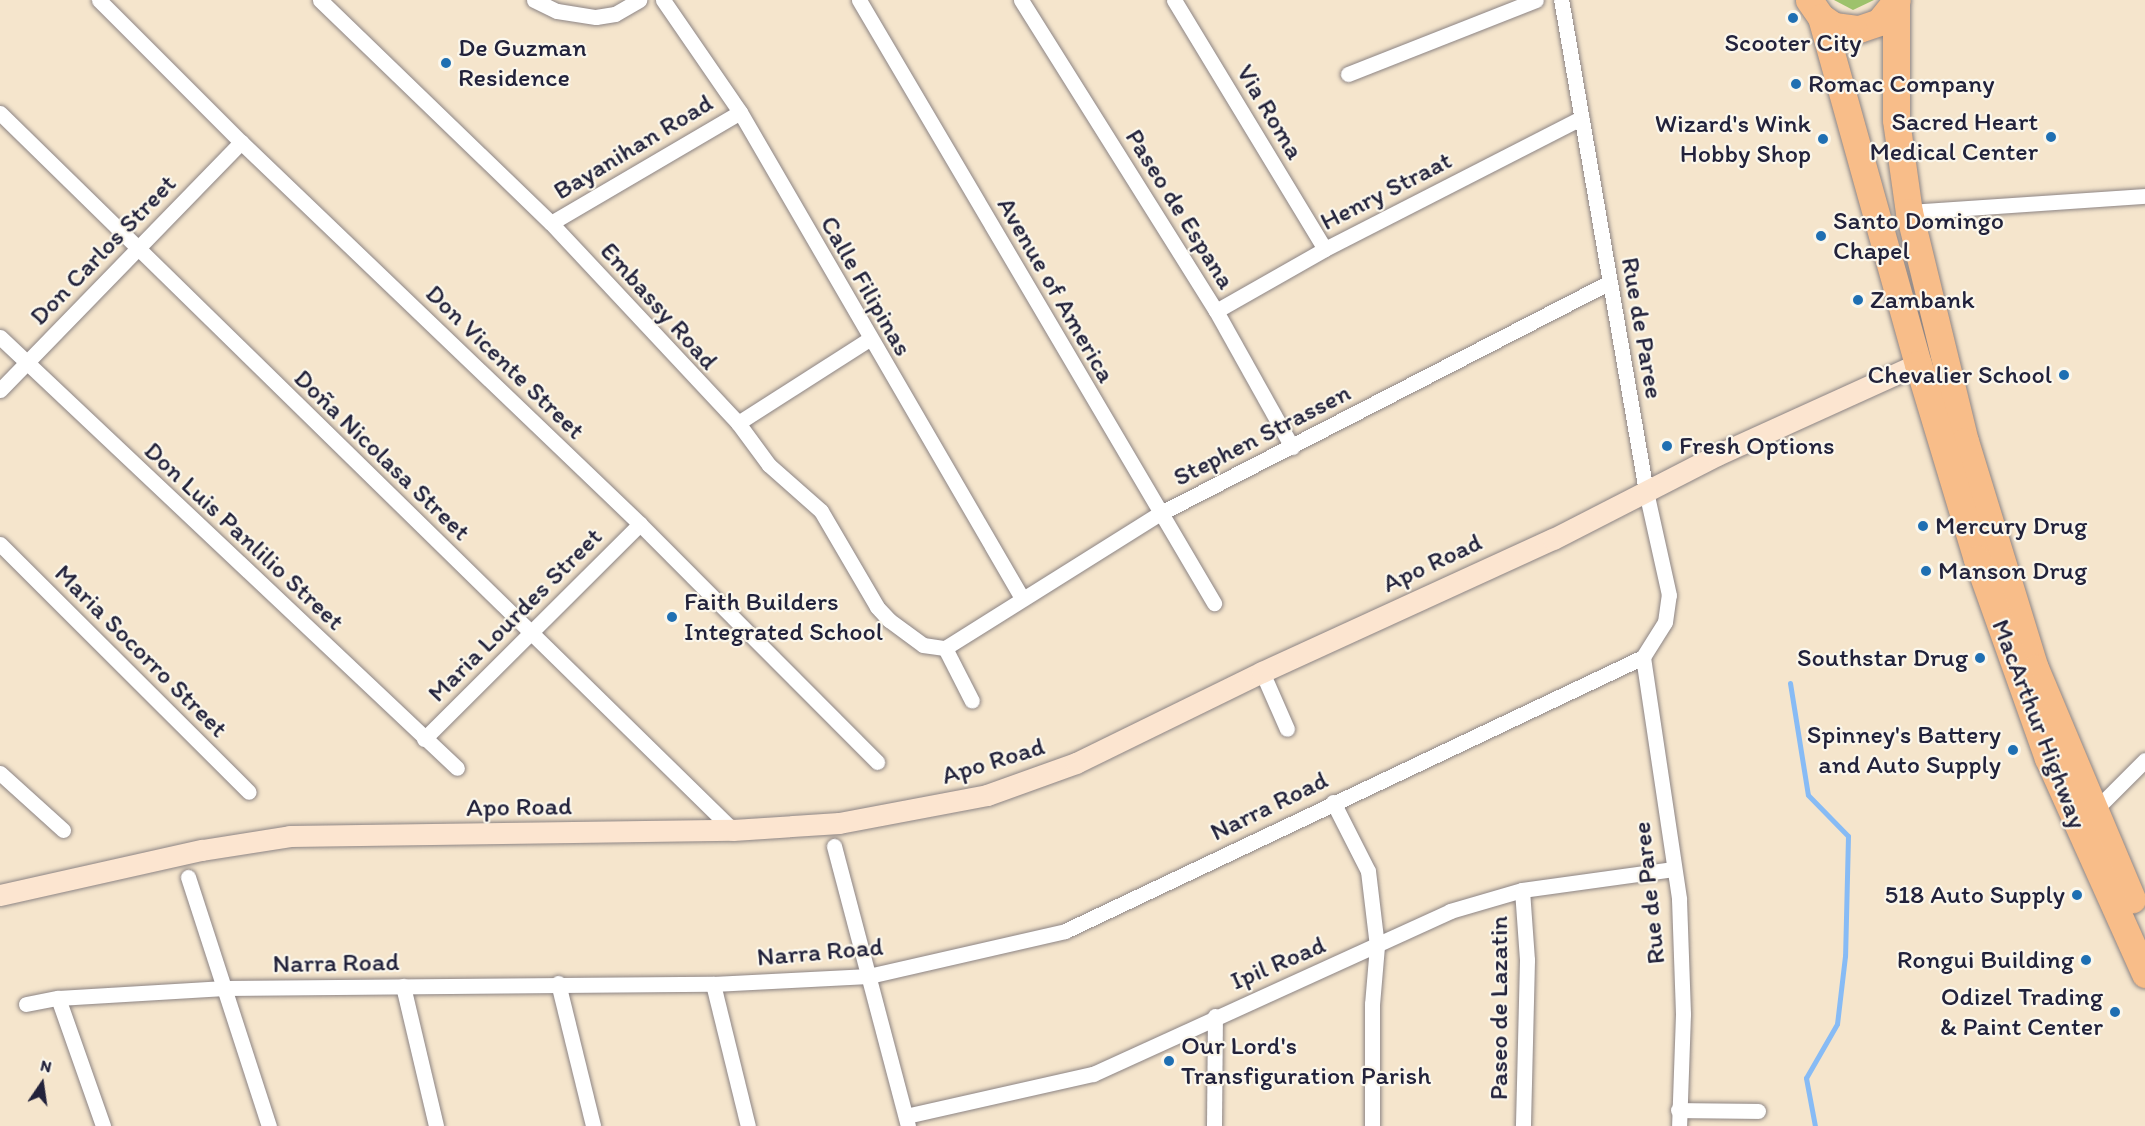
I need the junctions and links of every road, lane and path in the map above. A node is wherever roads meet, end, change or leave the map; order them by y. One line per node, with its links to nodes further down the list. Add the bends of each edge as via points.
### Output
1 (99, 0): 17 (street, Don Vicente Street)
2 (320, 0): 20 (street, Embassy Road)
3 (534, 0): 4 (street, via 557,11 596,16 615,14)
4 (639, 0)
5 (663, 0): 15 (street, Calle Filipinas)
6 (859, 0): 33 (street, Avenue of America)
7 (1022, 0): 24 (street, Paseo de Espana)
8 (1174, 0): 22 (street, Via Roma)
9 (1536, 0): 13 (street)
10 (1561, 0): 16 (street, Rue de Paree)
11 (1896, 2): 12 (highway, via 1879,22 1859,29 1834,26); 19 (highway, MacArthur Highway, via 1896,120)
12 (1815, 9): 28 (highway, MacArthur Highway)
13 (1348, 74)
14 (0, 112): 21 (street, Doña Nicolasa Street)
15 (740, 112): 20 (street, Bayanihan Road); 26 (street, Calle Filipinas)
16 (1581, 118): 22 (street, Henry Straat); 23 (street, Rue de Paree)
17 (241, 142): 21 (street, Don Carlos Street); 34 (street, Don Vicente Street)
18 (2145, 196): 19 (street)
19 (1909, 212): 52 (highway, MacArthur Highway, via 1965,441 2009,590)
20 (552, 223): 30 (street, Embassy Road)
21 (135, 248): 27 (street, Don Carlos Street); 38 (street, Doña Nicolasa Street)
22 (1325, 249): 24 (street, Henry Straat)
23 (1610, 282): 31 (street, Stephen Strassen); 32 (street, Rue de Paree)
24 (1216, 311): 31 (street, Paseo de Espana)
25 (0, 337): 27 (street, Don Luis Panlilio Street)
26 (868, 340): 30 (street); 36 (street, Calle Filipinas)
27 (27, 363): 29 (street, Don Carlos Street); 45 (street, Don Luis Panlilio Street)
28 (1918, 364): 32 (street, Apo Road); 52 (highway, MacArthur Highway, via 2048,758)
29 (0, 390)
30 (738, 423): 39 (street, Embassy Road, via 769,465 801,490 831,523 877,607 923,645)
31 (1292, 447): 33 (street, Stephen Strassen)
32 (1646, 491): 40 (street, Rue de Paree, via 1669,595 1665,622); 42 (street, Apo Road)
33 (1159, 514): 36 (street, Stephen Strassen); 37 (street, Avenue of America)
34 (640, 524): 38 (street, Maria Lourdes Street); 47 (street, Don Vicente Street)
35 (0, 544): 50 (street, Maria Socorro Street)
36 (1022, 598): 39 (street, Stephen Strassen)
37 (1214, 603)
38 (532, 634): 45 (street, Maria Lourdes Street); 54 (street, Doña Nicolasa Street)
39 (945, 648): 43 (street)
40 (1643, 657): 41 (street, Rue de Paree); 56 (street, Rue de Paree)
41 (1628, 666): 51 (street, Narra Road)
42 (1262, 672): 44 (street); 54 (street, Apo Road, via 1076,763 987,795 839,823)
43 (972, 701)
44 (1287, 729)
45 (424, 739): 48 (street, Don Luis Panlilio Street)
46 (2145, 760): 52 (street)
47 (877, 762)
48 (457, 768)
49 (0, 772): 53 (street)
50 (249, 792)
51 (1333, 802): 61 (street, via 1368,871); 63 (street, Narra Road, via 1065,931)
52 (2087, 821): 60 (highway, MacArthur Highway); 62 (highway, MacArthur Highway)
53 (63, 830)
54 (733, 830): 59 (street, Apo Road, via 290,836 202,850)
55 (834, 846): 63 (street)
56 (1674, 869): 58 (street, Ipil Road); 71 (street, Rue de Paree, via 1683,1014)
57 (188, 877): 67 (street)
58 (1522, 890): 61 (street, Ipil Road, via 1450,911); 81 (street, Paseo de Lazatin, via 1527,960)
59 (0, 895)
60 (2145, 927)
61 (1377, 946): 70 (street, Ipil Road); 80 (street, via 1372,1004)
62 (2145, 974)
63 (869, 976): 65 (street, Narra Road); 73 (street)
64 (558, 983): 65 (street, Narra Road); 66 (street, Narra Road); 77 (street)
65 (713, 984): 78 (street)
66 (403, 986): 67 (street, Narra Road); 76 (street)
67 (225, 988): 68 (street, Narra Road); 75 (street)
68 (58, 998): 69 (street, Narra Road); 74 (street)
69 (26, 1004)
70 (1215, 1016): 73 (street, Ipil Road, via 1093,1074); 79 (street)
71 (1678, 1110): 72 (street); 82 (street, Rue de Paree)
72 (1758, 1111)
73 (907, 1121)
74 (103, 1126)
75 (269, 1126)
76 (435, 1126)
77 (593, 1126)
78 (748, 1126)
79 (1214, 1126)
80 (1372, 1126)
81 (1523, 1126)
82 (1679, 1126)

